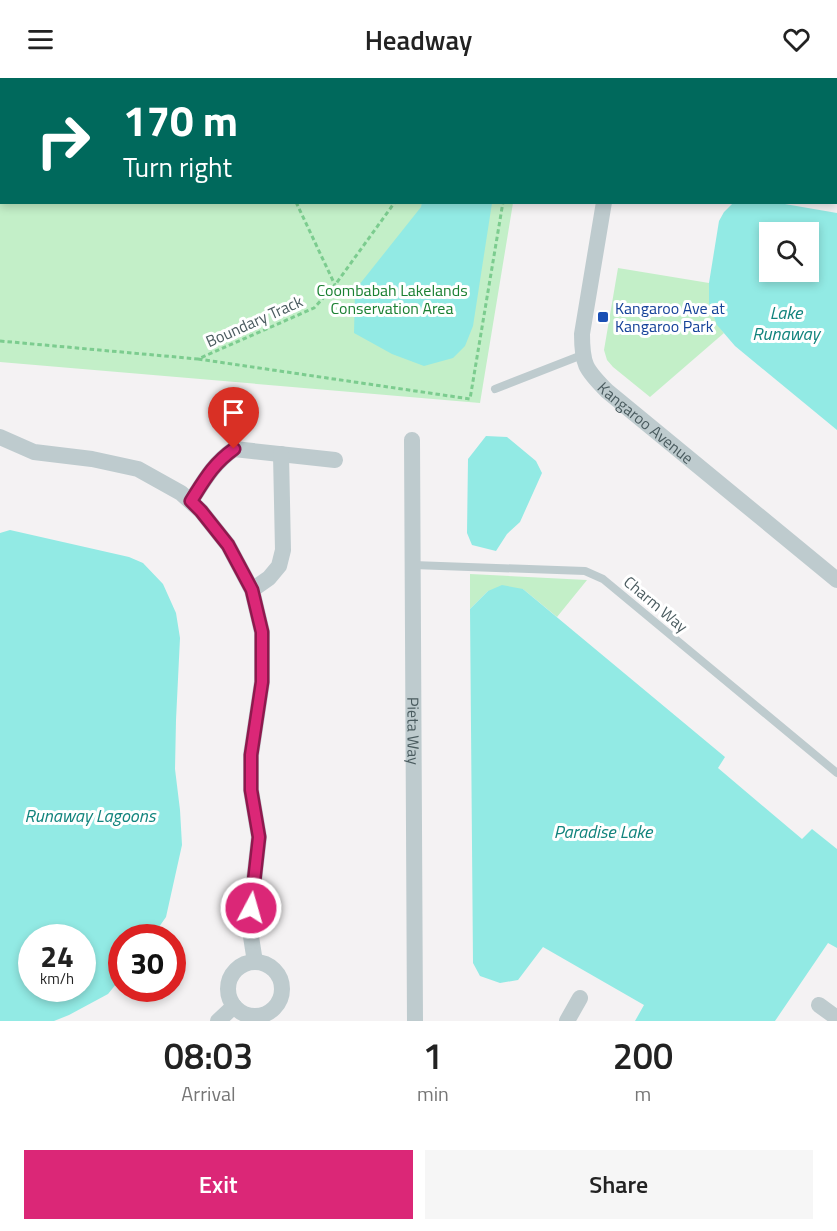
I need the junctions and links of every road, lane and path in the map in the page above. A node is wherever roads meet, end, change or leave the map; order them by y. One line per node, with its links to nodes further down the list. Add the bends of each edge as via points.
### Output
1 (297, 204): 5 (path)
2 (394, 204): 5 (path, Boundary Track)
3 (502, 204): 8 (path, via 470,399)
4 (604, 204): 7 (street, via 582,333)
5 (335, 285): 8 (path, Boundary Track, via 314,308)
6 (0, 341): 8 (path, Boundary Track)
7 (582, 355): 9 (lane); 16 (street, Kangaroo Avenue, via 586,368 607,391)
8 (198, 359)
9 (495, 389)
10 (0, 437): 14 (street, via 34,452 138,469)
11 (412, 440): 15 (street, Pieta Way)
12 (280, 454): 13 (street); 14 (street, via 234,449 220,459); 17 (street, via 283,550 279,566)
13 (335, 460)
14 (191, 501): 17 (street, via 228,545)
15 (414, 565): 18 (lane, Charm Way, via 585,571 603,579); 25 (street, Pieta Way)
16 (837, 580)
17 (252, 590): 19 (street, via 262,632 262,682 251,755 251,790 259,837 249,924)
18 (837, 774)
19 (255, 962): 22 (street, via 236,969 230,978 229,998); 22 (street, via 278,974 282,991 279,1000 259,1016)
20 (580, 998): 26 (street)
21 (819, 1005): 23 (street)
22 (234, 1006): 24 (street)
23 (837, 1018)
24 (218, 1021)
25 (415, 1021)
26 (567, 1021)

